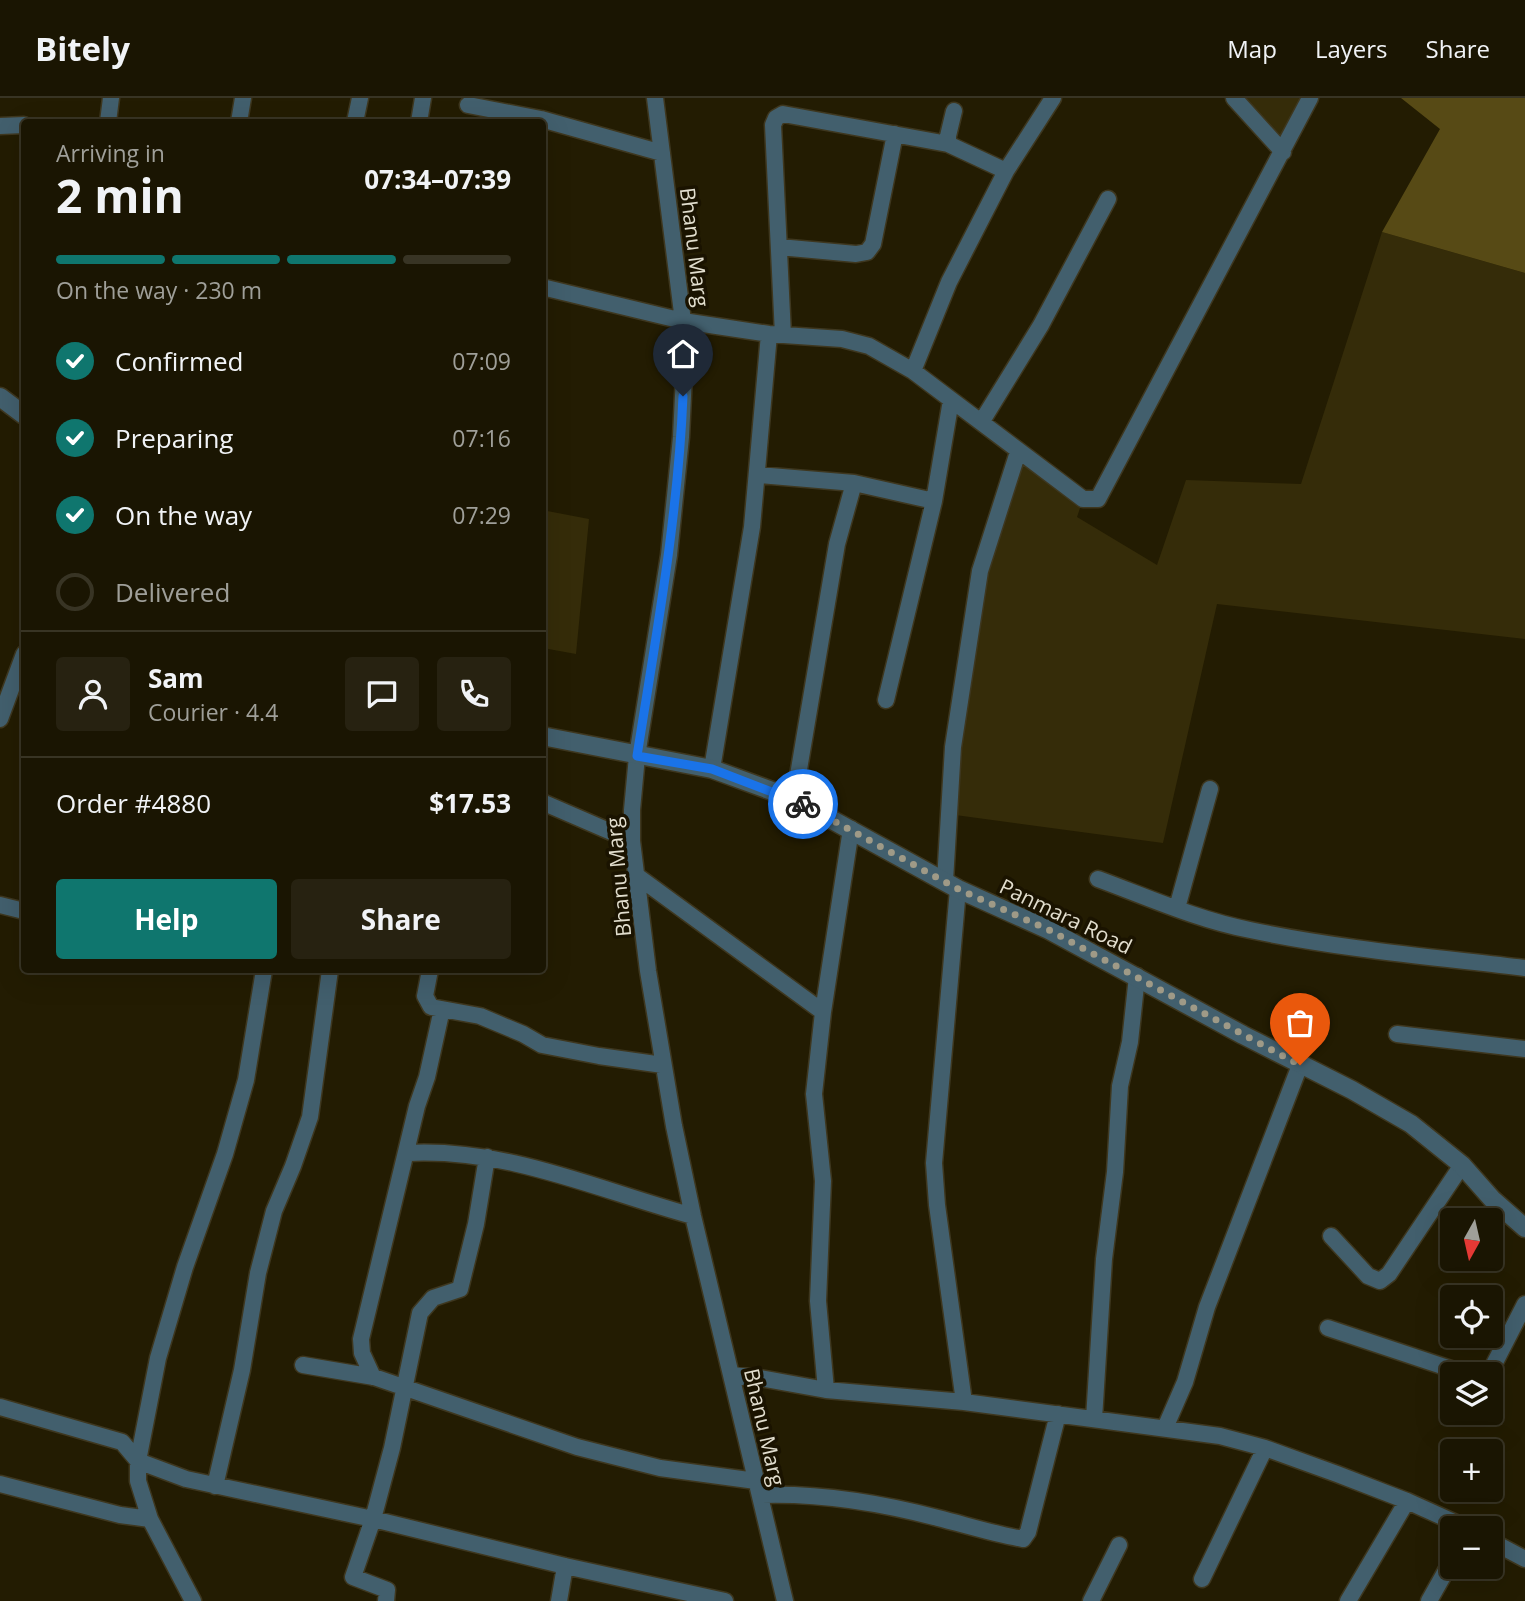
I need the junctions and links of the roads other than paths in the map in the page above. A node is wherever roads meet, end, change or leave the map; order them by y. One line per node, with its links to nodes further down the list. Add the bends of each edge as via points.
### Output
1 (111, 98): 11 (street)
2 (243, 98): 12 (street)
3 (360, 98): 13 (street)
4 (422, 98): 14 (street)
5 (655, 98): 22 (street, Bhanu Marg)
6 (1053, 98): 23 (street)
7 (1234, 98): 21 (street)
8 (1310, 98): 21 (street)
9 (468, 104): 15 (street)
10 (954, 111): 20 (street)
11 (108, 119)
12 (240, 119)
13 (356, 119)
14 (419, 119)
15 (541, 119)
16 (546, 120): 22 (street)
17 (21, 125): 18 (street)
18 (0, 127)
19 (895, 134): 20 (street); 25 (street, via 873,244 867,252); 25 (street, via 783,114 776,118)
20 (948, 144): 23 (street)
21 (1283, 152): 34 (street, via 1098,499 1083,499)
22 (662, 153): 27 (street, Bhanu Marg)
23 (1006, 171): 29 (street, via 949,282)
24 (1108, 199): 33 (street)
25 (779, 247): 28 (street)
26 (546, 288): 27 (street)
27 (683, 321): 28 (street); 42 (street, Bhanu Marg, via 681,437 669,555)
28 (776, 334): 29 (street, via 869,346); 35 (street)
29 (913, 371): 31 (street)
30 (0, 397): 32 (street)
31 (951, 400): 33 (street); 37 (street)
32 (21, 413)
33 (982, 421): 34 (street)
34 (1018, 452): 51 (street, via 978,583 953,747)
35 (758, 475): 36 (street); 43 (street)
36 (854, 483): 37 (street); 45 (street, via 837,544)
37 (934, 501): 39 (street)
38 (21, 662): 40 (street)
39 (886, 700)
40 (0, 719)
41 (546, 737): 42 (street, Panmara Road)
42 (637, 756): 43 (street, Panmara Road); 48 (street, Bhanu Marg)
43 (712, 769): 45 (street, Panmara Road)
44 (1210, 789): 53 (street)
45 (794, 799): 47 (street, Panmara Road)
46 (546, 804): 48 (street)
47 (851, 829): 51 (street, Panmara Road); 61 (street)
48 (632, 841): 49 (street, Bhanu Marg)
49 (637, 876): 61 (street); 64 (street, Bhanu Marg)
50 (1098, 879): 53 (street)
51 (952, 885): 59 (street, Panmara Road); 81 (street, via 934,1163)
52 (0, 905): 54 (street)
53 (1177, 908): 55 (street, via 1247,930)
54 (21, 910)
55 (1525, 968)
56 (264, 973): 87 (street, via 246,1080 158,1358)
57 (330, 973): 89 (street, via 310,1117 274,1211 261,1260)
58 (429, 973): 60 (street, via 426,1002)
59 (1136, 976): 65 (street, Panmara Road); 84 (street, via 1130,1042 1120,1086)
60 (442, 1009): 64 (street, via 480,1016 542,1045); 66 (street)
61 (823, 1012): 80 (street, via 814,1094 823,1181 818,1301)
62 (1397, 1034): 63 (street)
63 (1525, 1049)
64 (663, 1065): 69 (street, Bhanu Marg)
65 (1300, 1065): 68 (street, Panmara Road, via 1411,1124); 85 (street)
66 (408, 1153): 67 (street, via 441,1151); 78 (street, via 361,1339)
67 (486, 1157): 69 (street, via 534,1167); 79 (street, via 460,1289 433,1298 419,1312)
68 (1462, 1166): 70 (street, Panmara Road); 71 (street, via 1380,1281 1368,1276)
69 (693, 1216): 77 (street, Bhanu Marg)
70 (1525, 1227)
71 (1331, 1236)
72 (1525, 1304): 74 (street)
73 (1328, 1328): 76 (street)
74 (1495, 1362)
75 (303, 1365): 78 (street)
76 (1440, 1365)
77 (732, 1376): 80 (street); 90 (street, Bhanu Marg)
78 (373, 1377): 79 (street)
79 (403, 1386): 90 (street, via 589,1450); 94 (street)
80 (826, 1390): 81 (street)
81 (964, 1402): 83 (street)
82 (0, 1407): 87 (street, via 122,1442)
83 (1058, 1414): 84 (street); 90 (street, via 1023,1539 874,1505)
84 (1094, 1419): 85 (street)
85 (1166, 1428): 86 (street)
86 (1265, 1448): 91 (street); 99 (street)
87 (138, 1461): 89 (street); 93 (street, via 138,1482)
88 (0, 1484): 93 (street)
89 (215, 1486): 94 (street)
90 (758, 1488): 105 (street, Bhanu Marg)
91 (1407, 1501): 92 (street); 107 (street)
92 (1440, 1516)
93 (150, 1519): 101 (street)
94 (373, 1519): 98 (street); 102 (street, via 353,1577 387,1590)
95 (1119, 1545): 106 (street)
96 (1503, 1547): 97 (street)
97 (1525, 1559)
98 (565, 1566): 103 (street); 104 (street)
99 (1202, 1579)
100 (1441, 1579): 108 (street)
101 (192, 1601)
102 (386, 1601)
103 (559, 1601)
104 (725, 1601)
105 (785, 1601)
106 (1091, 1601)
107 (1348, 1601)
108 (1429, 1601)

